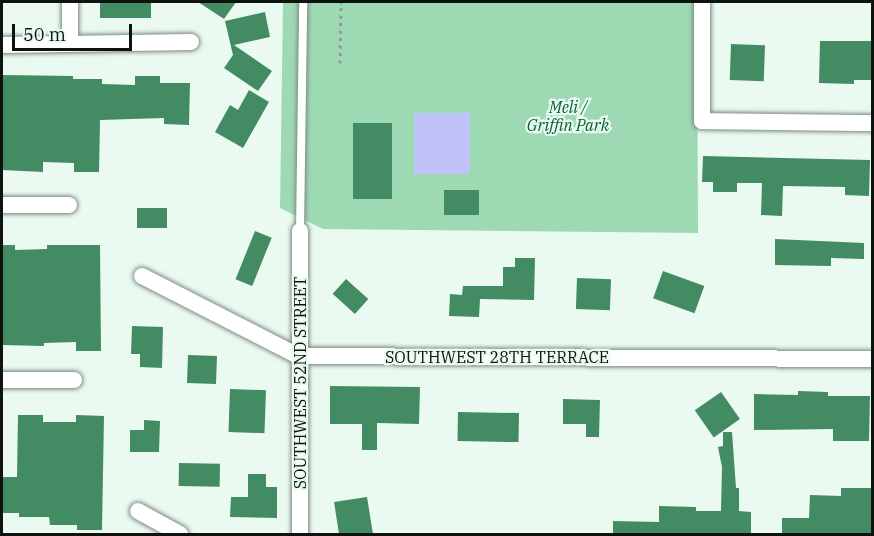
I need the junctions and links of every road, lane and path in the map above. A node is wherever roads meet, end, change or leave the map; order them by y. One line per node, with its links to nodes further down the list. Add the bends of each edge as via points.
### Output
1 (70, 2): 6 (street)
2 (303, 2): 12 (lane)
3 (341, 2): 8 (path)
4 (702, 2): 9 (street, via 702,122)
5 (191, 42): 6 (street)
6 (70, 43): 7 (street)
7 (2, 45)
8 (340, 63)
9 (873, 123)
10 (2, 205): 11 (street)
11 (69, 205)
12 (300, 231): 14 (street, SOUTHWEST 52ND STREET)
13 (142, 276): 14 (street, SOUTHWEST 28TH TERRACE)
14 (298, 356): 15 (street, SOUTHWEST 28TH TERRACE); 20 (street, SOUTHWEST 52ND STREET)
15 (873, 359)
16 (2, 380): 17 (street)
17 (74, 380)
18 (138, 512): 19 (street)
19 (180, 534)
20 (300, 534)

